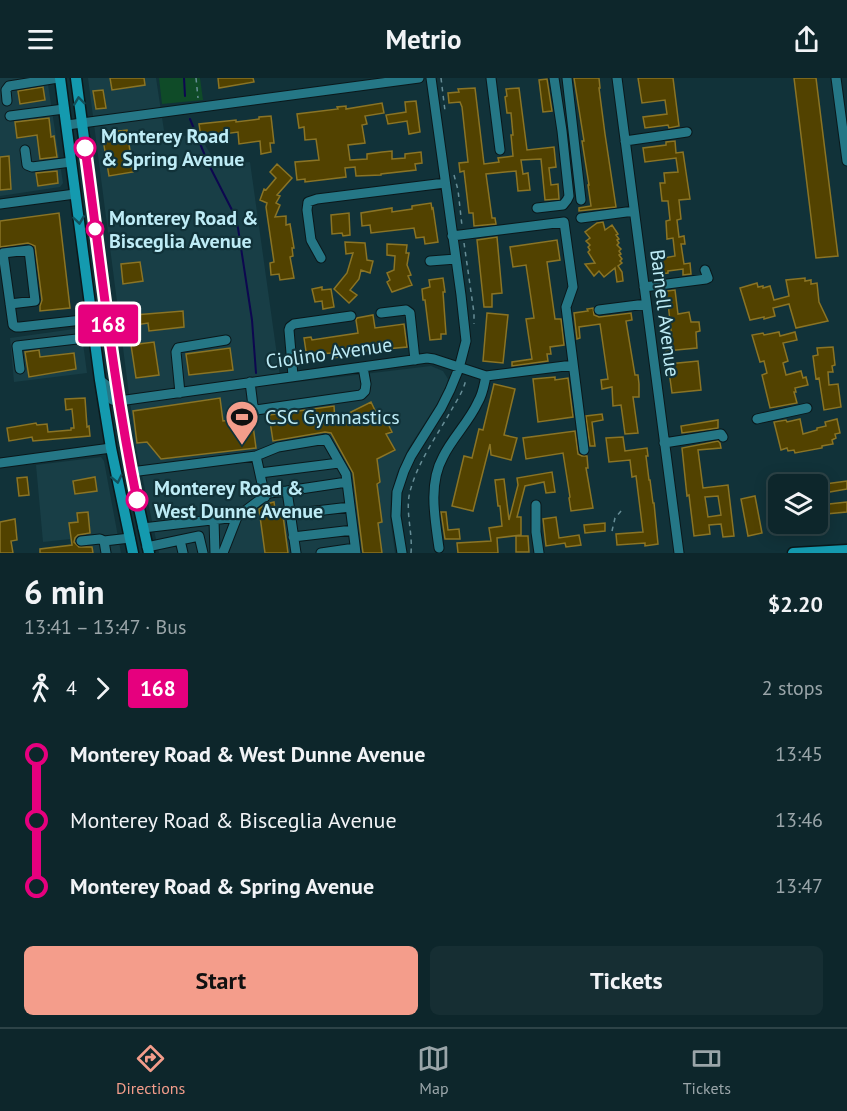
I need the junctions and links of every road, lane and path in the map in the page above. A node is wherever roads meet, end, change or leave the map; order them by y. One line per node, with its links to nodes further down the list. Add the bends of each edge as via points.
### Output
1 (59, 78): 13 (street, via 9,86); 14 (main road)
2 (76, 78): 17 (main road, one-way to 2)
3 (195, 78): 12 (path)
4 (419, 78): 17 (street)
5 (431, 78): 26 (street)
6 (441, 78): 16 (path)
7 (491, 78): 22 (street)
8 (554, 78): 30 (street, via 569,196 563,204)
9 (567, 78): 28 (street)
10 (616, 78): 20 (street, Barnell Avenue)
11 (836, 78): 23 (street)
12 (198, 98)
13 (7, 101)
14 (64, 109): 15 (street); 18 (main road)
15 (10, 116)
16 (445, 116)
17 (81, 123): 18 (street); 60 (main road)
18 (67, 125): 24 (main road)
19 (687, 132): 20 (street)
20 (625, 141): 31 (street, Barnell Avenue)
21 (25, 150): 24 (street, via 27,165)
22 (500, 150)
23 (847, 161)
24 (71, 162): 27 (main road)
25 (454, 175): 33 (path)
26 (445, 183): 34 (street); 36 (street, via 309,202 311,240)
27 (75, 194): 29 (street); 46 (main road, one-way to 46)
28 (581, 200)
29 (0, 204)
30 (537, 208)
31 (634, 211): 32 (street); 40 (street, Barnell Avenue)
32 (581, 218)
33 (463, 235): 34 (street); 47 (path); 51 (street, via 564,222 573,287 566,307)
34 (452, 236): 37 (street)
35 (1, 253): 41 (street); 41 (street, via 29,250 35,302)
36 (321, 258)
37 (456, 259): 38 (street); 54 (street, via 466,341)
38 (430, 261)
39 (705, 270): 40 (street, via 706,279)
40 (644, 287): 42 (street, Barnell Avenue)
41 (10, 304): 46 (street, via 16,327)
42 (646, 304): 43 (street); 64 (street, Barnell Avenue)
43 (599, 310)
44 (381, 313): 50 (street, via 410,313)
45 (351, 316): 55 (street, via 290,327)
46 (92, 319): 48 (main road)
47 (474, 324)
48 (94, 337): 53 (street, via 17,346); 57 (main road)
49 (226, 340): 59 (street, via 177,348)
50 (415, 360): 52 (street, Ciolino Avenue); 54 (street, Ciolino Avenue, via 434,359)
51 (573, 365): 56 (street, Ciolino Avenue); 66 (street)
52 (363, 367): 55 (street, Ciolino Avenue); 58 (street, via 366,384 361,395 256,410)
53 (20, 369)
54 (464, 369): 56 (street, Ciolino Avenue); 102 (street, via 404,471 397,492 396,516); 103 (path, via 465,384 411,485)
55 (294, 376): 58 (street, Ciolino Avenue)
56 (486, 376): 89 (street, via 478,404 442,457 437,472 434,515)
57 (100, 380): 60 (street, via 109,387 112,400); 65 (main road)
58 (250, 382): 59 (street, Ciolino Avenue)
59 (180, 393): 60 (street, Ciolino Avenue)
60 (119, 401): 70 (main road)
61 (807, 408): 62 (street)
62 (758, 419)
63 (723, 437): 64 (street, via 721,434)
64 (664, 443): 105 (street, Barnell Avenue)
65 (111, 448): 68 (street); 85 (main road, one-way to 85)
66 (584, 450)
67 (256, 456): 69 (street, via 278,447 326,439); 70 (street); 71 (street)
68 (0, 463)
69 (339, 463): 71 (street); 72 (street)
70 (131, 472): 81 (main road)
71 (260, 473): 74 (street)
72 (347, 482): 73 (street); 76 (street)
73 (287, 491): 74 (street); 78 (street)
74 (265, 496): 79 (street)
75 (536, 505): 104 (street)
76 (350, 507): 78 (street); 82 (street)
77 (622, 510): 83 (path)
78 (290, 514): 84 (street)
79 (237, 517): 80 (street); 99 (street)
80 (214, 520): 81 (street); 98 (street)
81 (143, 528): 90 (main road)
82 (353, 530): 84 (street); 92 (street)
83 (612, 531)
84 (293, 537): 100 (street)
85 (130, 538): 86 (street); 94 (main road)
86 (104, 541): 87 (street); 93 (street)
87 (81, 542)
88 (170, 546): 90 (street); 95 (street); 96 (street); 97 (street, via 199,536)
89 (439, 548)
90 (148, 550)
91 (847, 550): 106 (main road)
92 (356, 551): 101 (street)
93 (106, 553)
94 (133, 553)
95 (176, 553)
96 (183, 553)
97 (203, 553)
98 (215, 553)
99 (223, 553)
100 (296, 553)
101 (321, 553)
102 (402, 553)
103 (411, 553)
104 (539, 553)
105 (679, 553)
106 (793, 553)

